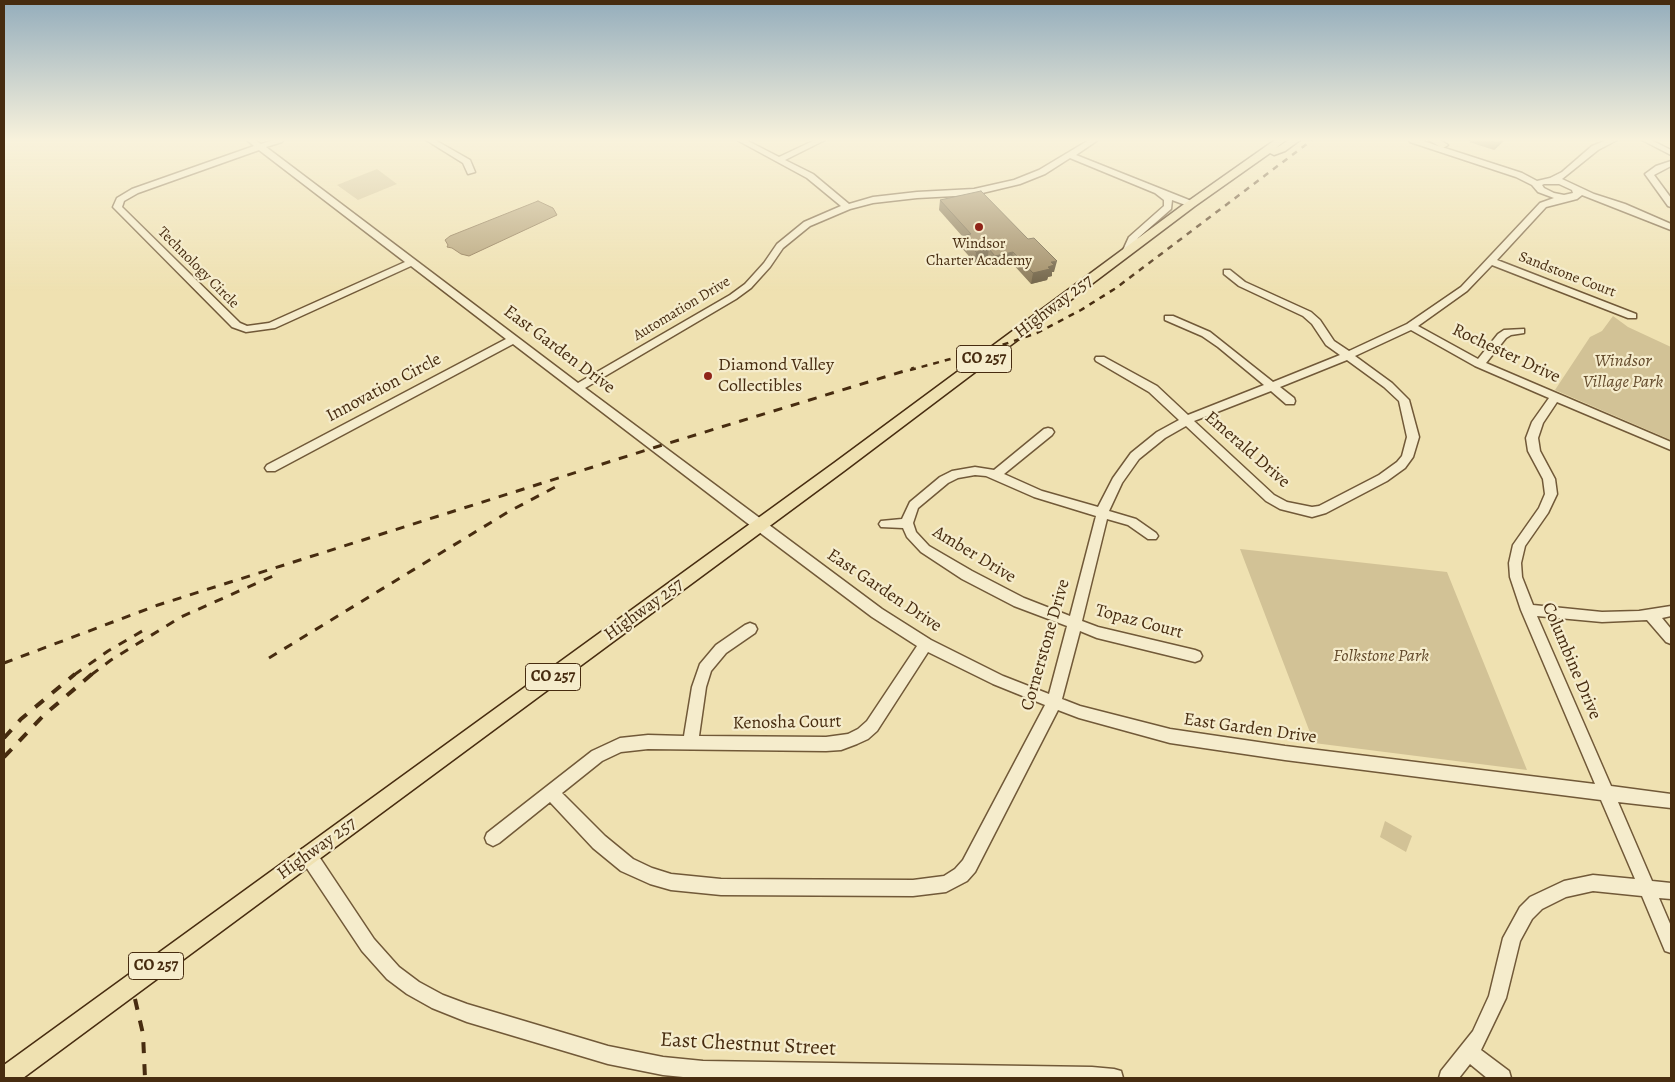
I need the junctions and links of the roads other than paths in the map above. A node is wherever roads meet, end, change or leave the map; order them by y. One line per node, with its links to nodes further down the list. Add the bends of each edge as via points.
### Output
1 (139, 190): 21 (street, Technology Circle, via 122,198 117,206 236,324 253,329 271,326)
2 (318, 190): 21 (street, East Garden Drive)
3 (827, 190): 16 (street)
4 (972, 190): 16 (street, Automation Drive, via 872,200)
5 (1210, 190): 13 (main road, Highway 257 / CO 257)
6 (1540, 190): 15 (street)
7 (1544, 190): 12 (street)
8 (1576, 190): 12 (street, via 1577,196)
9 (1580, 190): 17 (street)
10 (1661, 190): 14 (street)
11 (1155, 191): 13 (street); 19 (street, via 1168,199 1169,204 1134,237)
12 (1567, 198): 15 (street, Cornerstone Drive); 17 (street)
13 (1191, 204): 19 (main road, Highway 257 / CO 257)
14 (1671, 204)
15 (1543, 205): 20 (street, Cornerstone Drive)
16 (846, 207): 32 (street, Automation Drive, via 807,224 780,246 748,286 733,297)
17 (1639, 215): 18 (street)
18 (1671, 227)
19 (1128, 250): 43 (main road, Highway 257 / CO 257)
20 (1491, 261): 23 (street, Sandstone Court); 25 (street, Cornerstone Drive, via 1464,289)
21 (412, 262): 27 (street, East Garden Drive)
22 (1227, 272): 28 (street, Emerald Drive, via 1242,284 1308,314 1327,340)
23 (1632, 316)
24 (1169, 318): 31 (street, via 1222,345)
25 (1411, 326): 28 (street, Cornerstone Drive); 30 (street, Rochester Drive)
26 (1520, 331): 30 (street, via 1502,336)
27 (514, 339): 32 (street, East Garden Drive); 38 (street, Innovation Circle)
28 (1348, 356): 31 (street, Cornerstone Drive); 35 (street, Emerald Drive, via 1404,400 1413,437 1407,457 1396,470 1326,509 1312,512 1297,510 1276,502)
29 (1100, 359): 35 (street, Emerald Drive, via 1146,384)
30 (1479, 364): 33 (street, Rochester Drive)
31 (1271, 386): 34 (street); 35 (street, Cornerstone Drive)
32 (578, 388): 43 (street, East Garden Drive)
33 (1556, 397): 37 (street, Rochester Drive); 45 (street, Columbine Drive, via 1538,422 1532,438 1534,451 1549,480 1551,494 1519,545 1515,562)
34 (1290, 402)
35 (1186, 420): 40 (street, Cornerstone Drive, via 1136,456 1117,481)
36 (1048, 432): 39 (street)
37 (1671, 446)
38 (272, 468)
39 (996, 475): 40 (street, via 1038,494); 41 (street, via 975,471 952,475 917,502)
40 (1102, 513): 44 (street, via 1132,522); 48 (street, Cornerstone Drive)
41 (907, 523): 42 (street); 48 (street, Amber Drive, via 911,534 925,549 967,575 1019,602)
42 (885, 524)
43 (759, 526): 51 (street, East Garden Drive); 59 (main road, Highway 257 / CO 257)
44 (1152, 536)
45 (1528, 610): 47 (street, via 1602,617); 56 (street, Columbine Drive)
46 (1671, 612): 47 (street)
47 (1650, 614): 50 (street)
48 (1074, 624): 52 (street, Topaz Court); 53 (street, Cornerstone Drive)
49 (750, 629): 54 (street, via 721,650 705,668)
50 (1671, 638)
51 (926, 644): 53 (street, East Garden Drive, via 998,680); 54 (street, Kenosha Court, via 872,726 852,739 826,744)
52 (1195, 656)
53 (1054, 703): 55 (street, Cornerstone Drive, via 969,866 946,884 935,886 720,886 671,882 626,865 599,842); 56 (street, East Garden Drive, via 1123,725 1180,738)
54 (690, 743): 55 (street, Kenosha Court, via 620,745 597,756)
55 (552, 792): 58 (street, Kenosha Court)
56 (1606, 792): 57 (street, East Garden Drive); 60 (street, Columbine Drive)
57 (1671, 801)
58 (493, 838)
59 (308, 855): 64 (main road, Highway 257 / CO 257); 65 (street, East Chestnut Street, via 368,945 393,973 413,988 467,1013 608,1055 704,1070)
60 (1647, 888): 61 (street); 62 (street, Columbine Drive); 63 (street, via 1602,883 1577,885 1536,903 1526,913 1512,938 1497,998)
61 (1671, 891)
62 (1671, 945)
63 (1469, 1052): 66 (street); 67 (street)
64 (5, 1078)
65 (1114, 1078)
66 (1448, 1078)
67 (1502, 1078)

